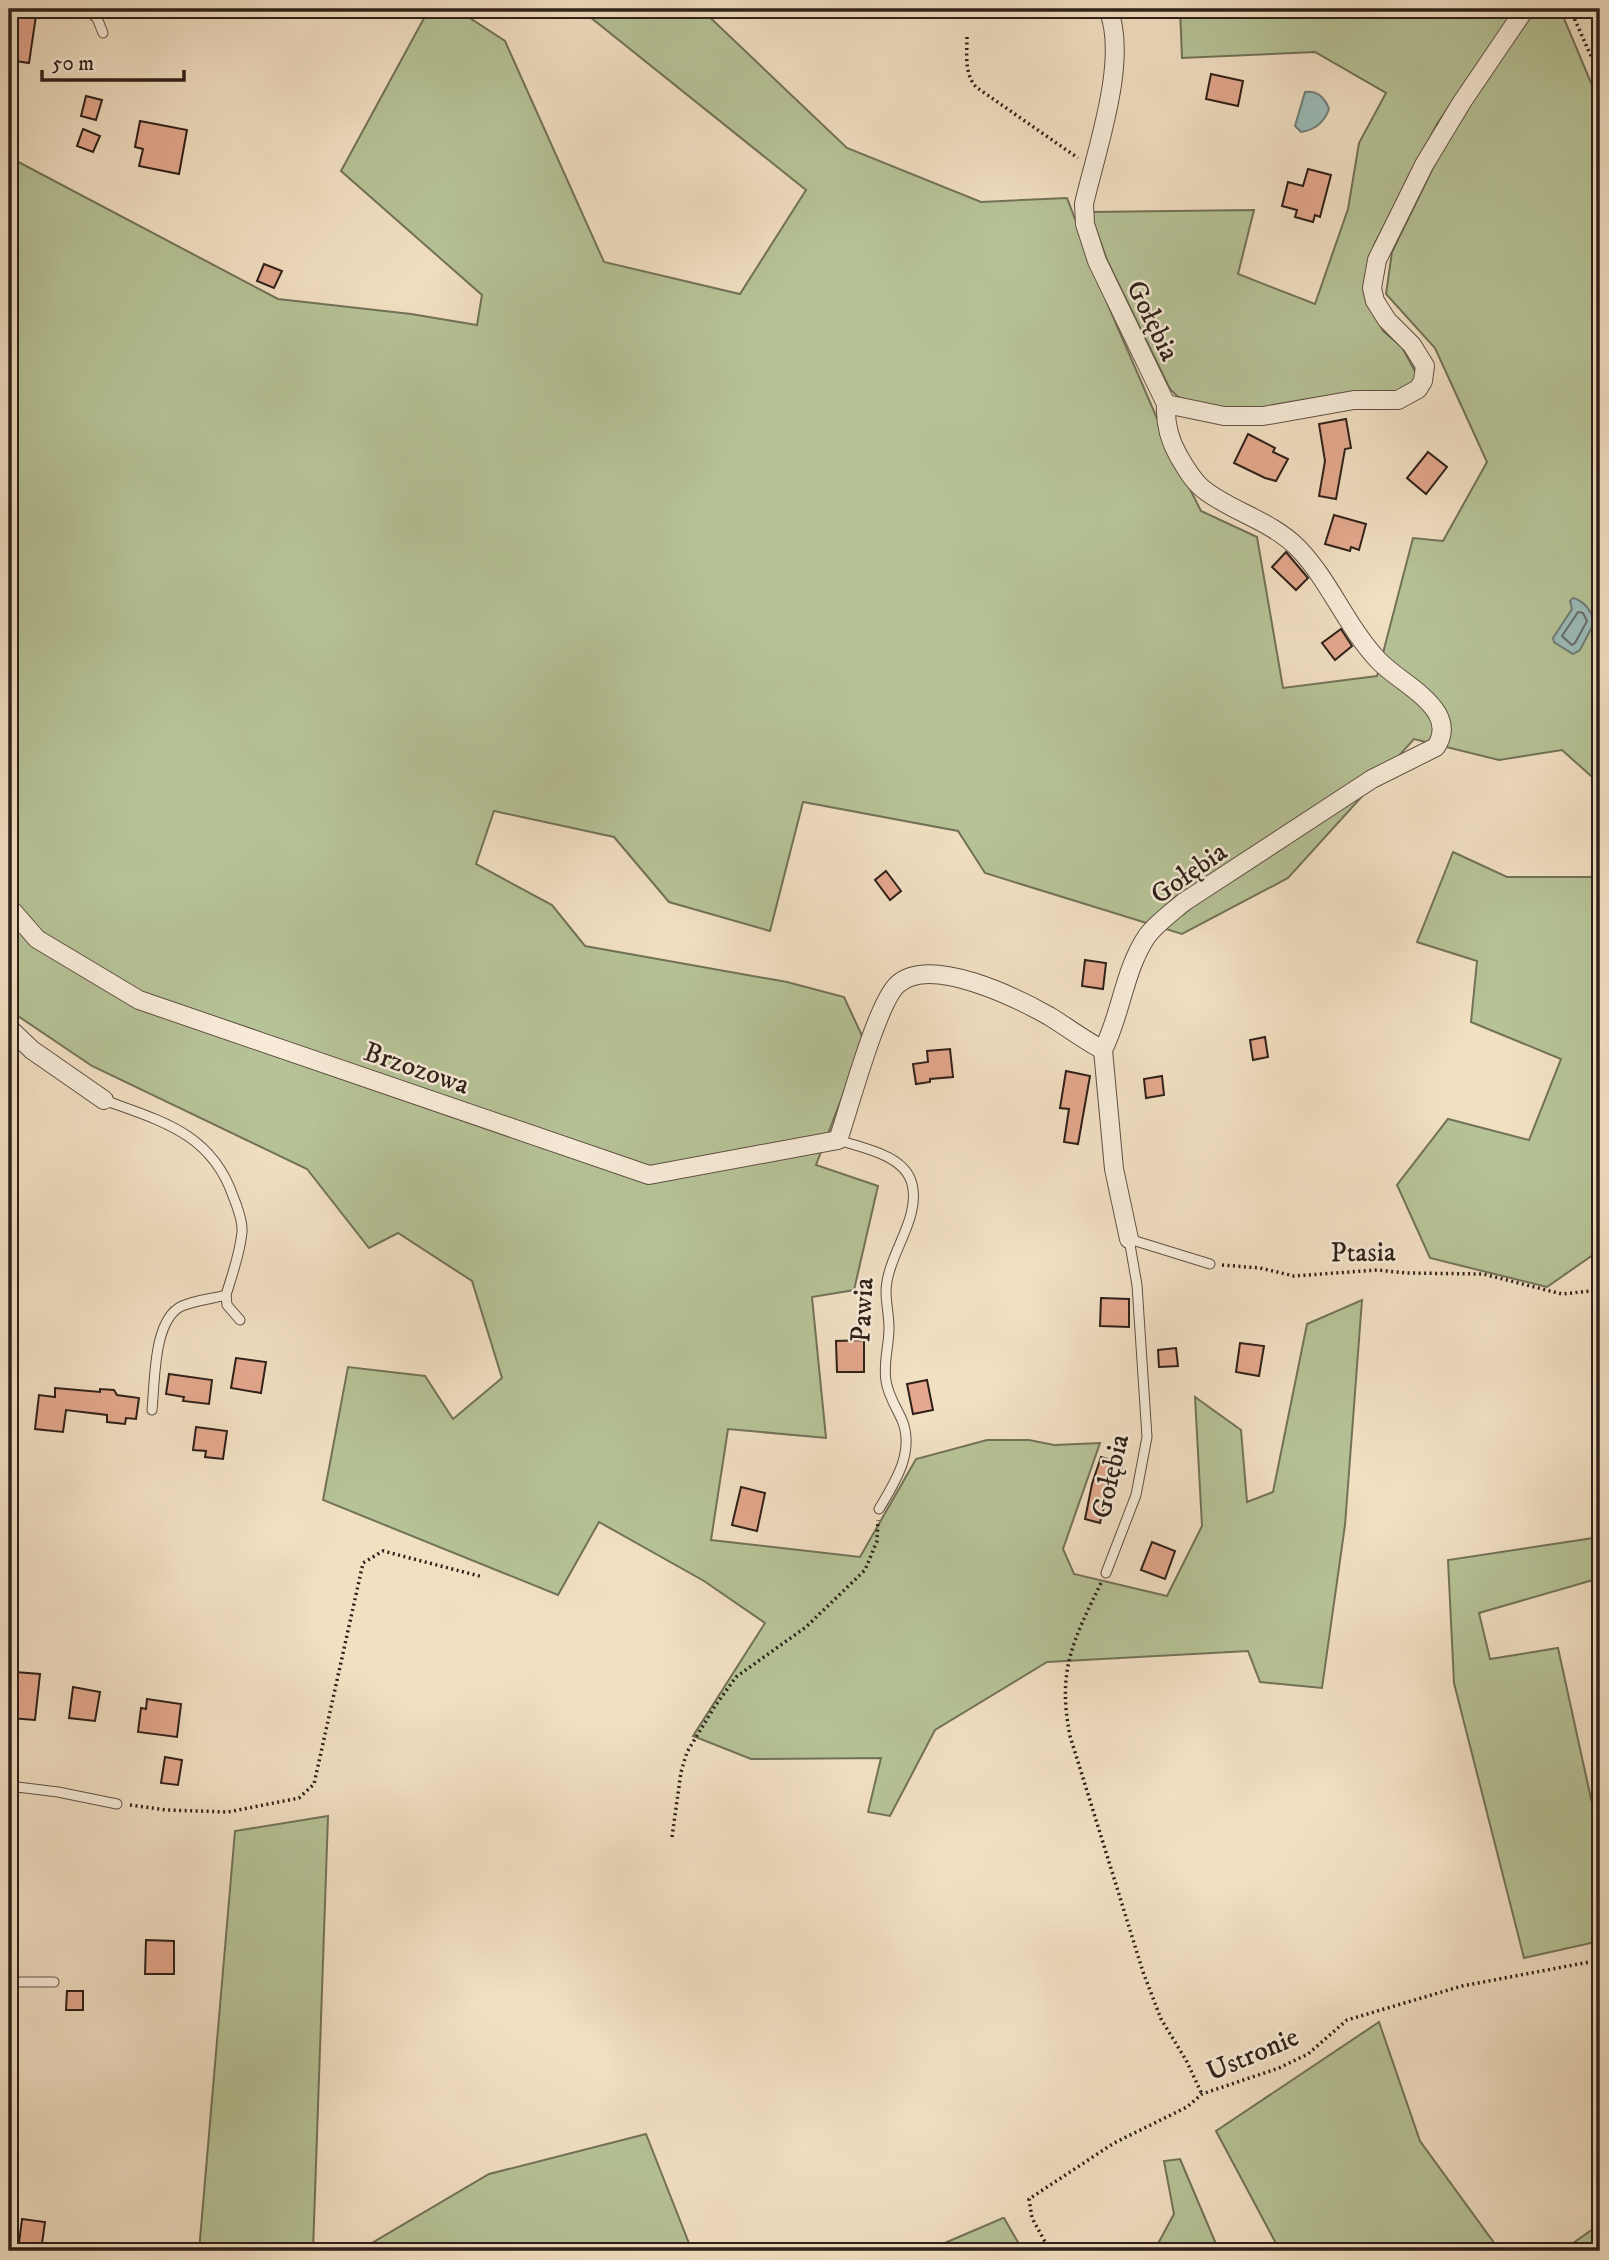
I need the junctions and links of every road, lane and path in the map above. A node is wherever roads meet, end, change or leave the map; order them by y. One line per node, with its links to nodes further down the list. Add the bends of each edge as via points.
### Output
1 (85, 9): 5 (lane, via 97,18)
2 (1108, 9): 8 (street, Gołębia, via 1116,51 1114,76)
3 (1525, 9): 9 (street, via 1424,165 1377,260 1372,288 1375,301 1425,366 1418,389 1398,400 1354,400 1263,416 1224,416)
4 (1570, 9): 7 (path)
5 (103, 33)
6 (967, 37): 8 (path, via 967,69 976,87)
7 (1600, 76)
8 (1092, 168): 9 (street, Gołębia, via 1084,225)
9 (1166, 404): 12 (street, Gołębia, via 1167,430 1193,478 1203,489 1272,527 1298,548 1378,660 1436,713 1442,737 1436,747 1372,779 1161,920 1146,937)
10 (9, 907): 14 (street, Brzozowa, via 37,939 139,1000 649,1175)
11 (9, 1028): 13 (street, via 32,1050)
12 (1103, 1050): 14 (street, via 994,989 952,977 910,977 897,984 880,1013); 15 (street, Gołębia, via 1114,1169)
13 (104, 1100): 18 (lane, via 155,1118 197,1141 228,1180 243,1229)
14 (838, 1140): 21 (lane, Pawia, via 904,1167 914,1196 886,1279 886,1379 906,1434 906,1454)
15 (1129, 1239): 16 (lane); 22 (lane, Gołębia, via 1137,1285 1147,1437 1136,1495)
16 (1210, 1264): 17 (path, Ptasia, via 1294,1276 1377,1270 1483,1274 1562,1294)
17 (1600, 1290)
18 (226, 1296): 19 (lane, via 227,1305); 20 (lane, via 181,1307 165,1324)
19 (240, 1320)
20 (152, 1409)
21 (879, 1509): 26 (path, via 877,1541 865,1570 806,1627 736,1677 715,1706 687,1752)
22 (1106, 1573): 30 (path, via 1068,1660 1065,1710 1143,1972 1161,2019)
23 (483, 1577): 25 (path, via 383,1551 363,1563 314,1784 299,1798 228,1812)
24 (9, 1786): 25 (lane)
25 (117, 1804)
26 (672, 1837)
27 (1600, 1960): 30 (path, Ustronie, via 1462,1986 1346,2020 1308,2054)
28 (9, 1982): 29 (lane)
29 (54, 1982)
30 (1202, 2094): 31 (path, Ustronie, via 1187,2107 1114,2143 1029,2199 1032,2218)
31 (1051, 2251)

